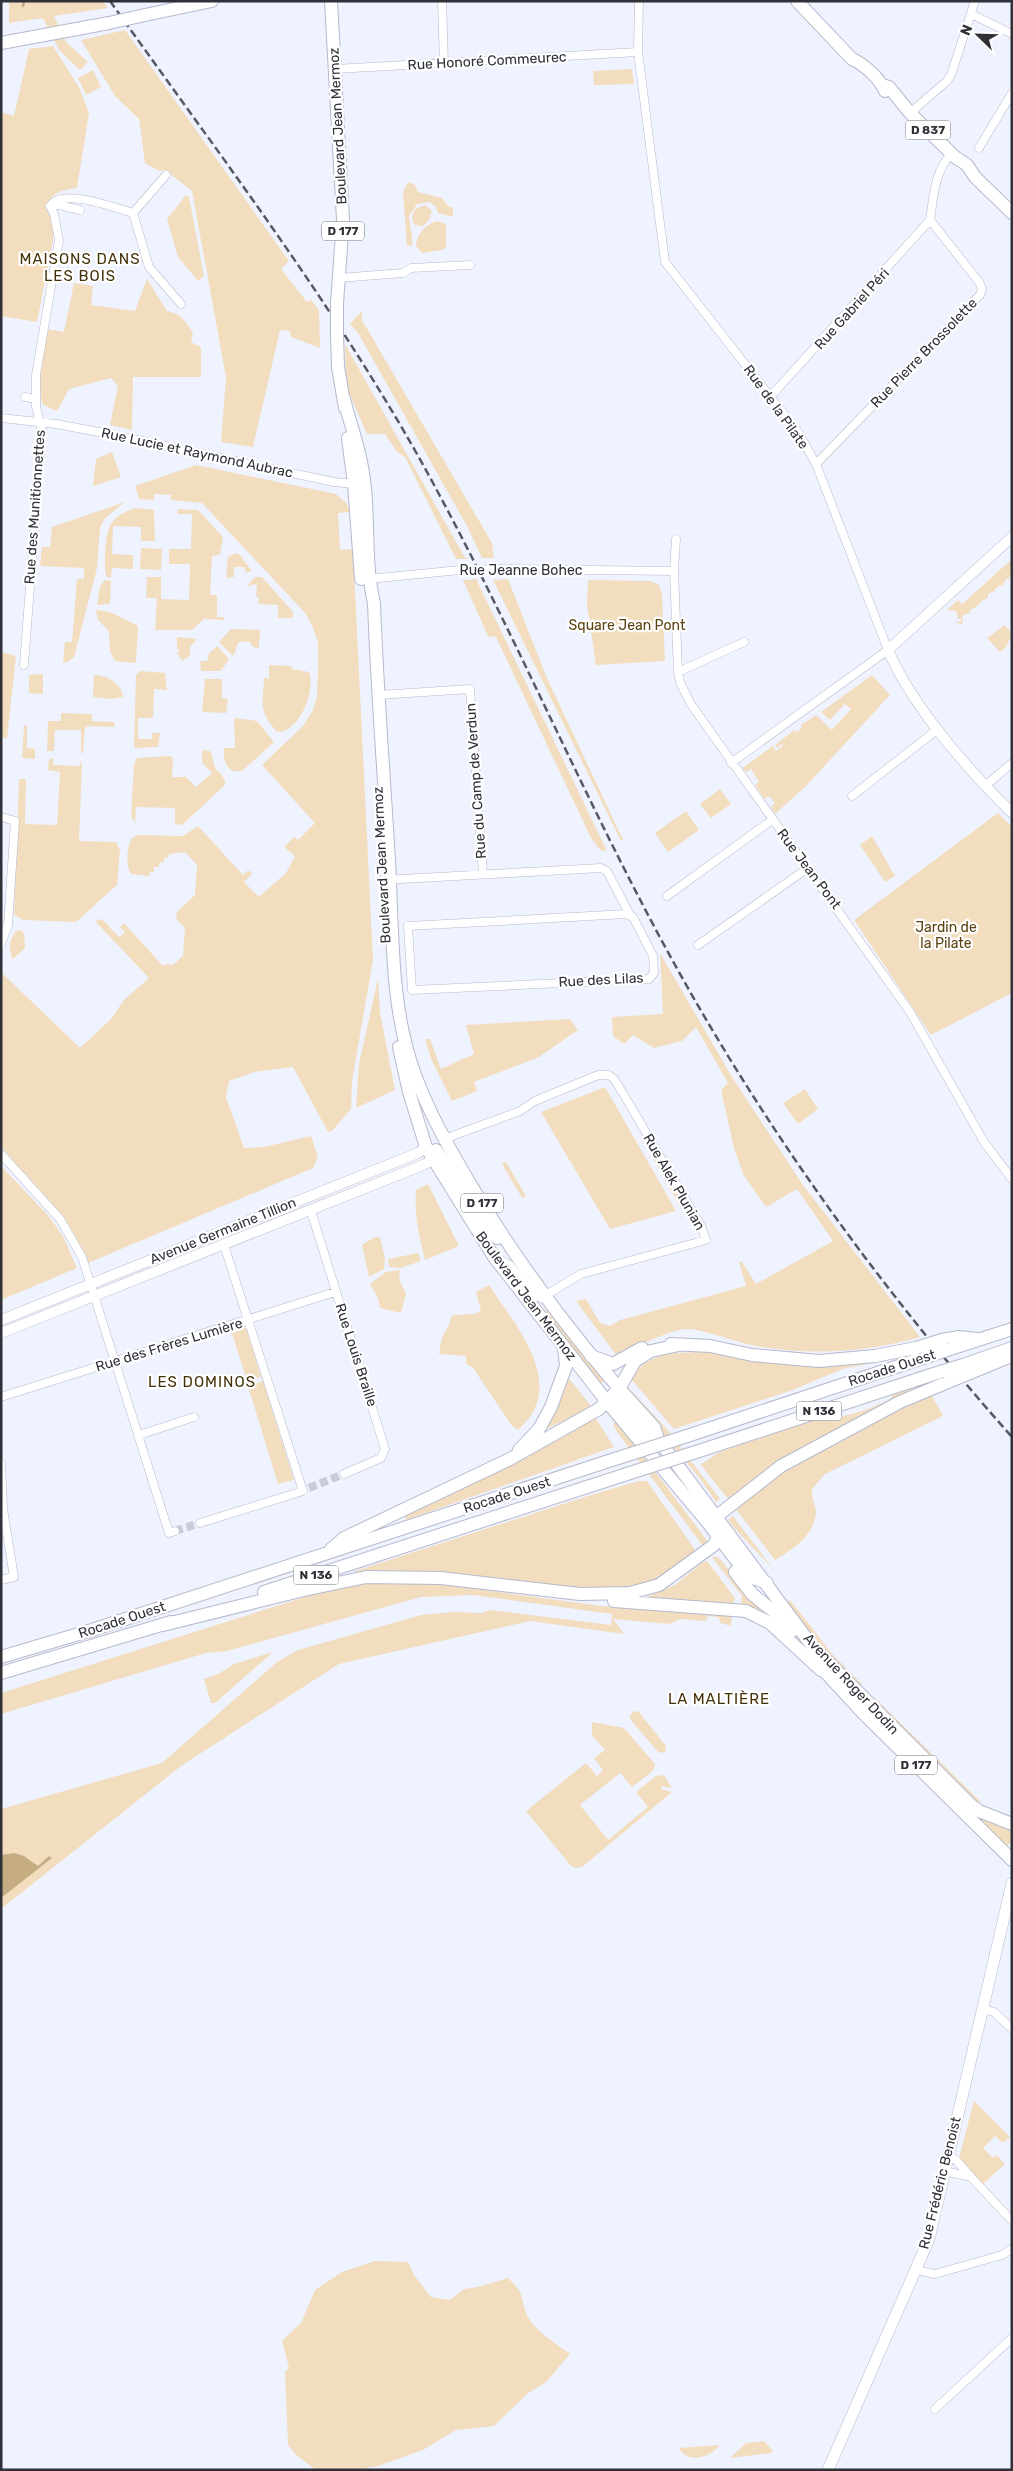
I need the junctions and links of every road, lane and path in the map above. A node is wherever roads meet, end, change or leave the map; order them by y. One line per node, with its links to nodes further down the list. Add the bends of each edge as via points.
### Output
1 (212, 1): 9 (main road, bridge)
2 (331, 1): 12 (main road, Boulevard Jean Mermoz / D 177)
3 (442, 1): 11 (street)
4 (638, 1): 10 (street, Rue de la Pilate)
5 (797, 1): 14 (main road, D 837, via 852,59 882,85 889,87)
6 (975, 1): 7 (street)
7 (972, 14): 8 (street); 14 (street, via 947,81)
8 (1012, 34)
9 (1, 43)
10 (638, 52): 11 (street, Rue Honoré Commeurec); 24 (street, Rue de la Pilate, via 665,262)
11 (444, 63): 12 (street, Rue Honoré Commeurec)
12 (335, 69): 25 (main road, Boulevard Jean Mermoz / D 177, via 343,220)
13 (1012, 93): 15 (street)
14 (910, 113): 16 (main road, D 837)
15 (979, 148)
16 (953, 155): 21 (main road, D 837, via 967,164 975,177); 22 (street, via 942,164 937,176)
17 (166, 175): 20 (street)
18 (51, 205): 19 (street); 20 (street, via 69,197); 30 (street, Rue des Munitionnettes, via 59,240 40,340)
19 (80, 210)
20 (133, 213): 27 (street, via 150,267)
21 (1012, 213)
22 (930, 220): 28 (street, Rue Gabriel Péri); 35 (street, Rue Pierre Brossolette, via 979,282 980,295)
23 (470, 265): 25 (street, via 411,268 403,273)
24 (676, 276): 26 (street); 28 (street, Rue de la Pilate)
25 (339, 278): 31 (main road, Boulevard Jean Mermoz / D 177, bridge, via 338,367)
26 (670, 281)
27 (181, 304)
28 (771, 396): 35 (street, Rue de la Pilate, via 798,432)
29 (25, 397): 30 (street)
30 (36, 398): 33 (street, Rue des Munitionnettes)
31 (344, 399): 34 (main road, Boulevard Jean Mermoz / D 177); 36 (main road, Boulevard Jean Mermoz / D 177)
32 (1, 418): 33 (street, Rue Lucie et Raymond Aubrac)
33 (40, 424): 36 (street, Rue Lucie et Raymond Aubrac, via 99,432); 44 (street, Rue des Munitionnettes)
34 (358, 450): 36 (street, Boulevard Jean Mermoz, via 360,462); 37 (main road, Boulevard Jean Mermoz / D 177, via 362,462)
35 (816, 464): 43 (street, Rue de la Pilate)
36 (354, 484): 37 (street, Boulevard Jean Mermoz, via 361,493); 41 (main road, Boulevard Jean Mermoz / D 177)
37 (366, 534): 41 (main road, Boulevard Jean Mermoz)
38 (1012, 537): 43 (street)
39 (676, 539): 40 (street, Rue Jean Pont)
40 (674, 571): 41 (street, Rue Jeanne Bohec, bridge, via 460,570); 45 (street, Rue Jean Pont)
41 (364, 579): 46 (main road, Boulevard Jean Mermoz, via 374,603); 57 (main road, Boulevard Jean Mermoz)
42 (744, 642): 45 (street)
43 (888, 650): 47 (street, Rue de la Pilate, via 896,669); 48 (street)
44 (24, 665)
45 (678, 672): 48 (street, Rue Jean Pont, via 690,703)
46 (379, 695): 56 (street, Rue du Camp de Verdun, via 470,689); 57 (main road, Boulevard Jean Mermoz)
47 (938, 729): 50 (street, Rue de la Pilate); 51 (street)
48 (731, 763): 54 (street, Rue Jean Pont)
49 (1012, 763): 50 (street)
50 (985, 786): 52 (street, Rue de la Pilate)
51 (852, 796)
52 (1012, 813)
53 (1, 817): 60 (street, via 15,821 8,925)
54 (772, 820): 55 (street, Rue Jean Pont); 58 (street)
55 (808, 868): 61 (street); 65 (street, Rue Jean Pont, via 910,1012 984,1142)
56 (483, 874): 57 (street); 59 (street, via 603,868)
57 (386, 880): 62 (main road, Boulevard Jean Mermoz, via 400,1020 414,1072); 63 (main road, Boulevard Jean Mermoz, via 387,969 392,1009 409,1092)
58 (666, 896)
59 (630, 915): 59 (street, Rue des Lilas, via 408,926 412,990 650,979 654,973 653,956)
60 (1, 944)
61 (698, 944)
62 (444, 1139): 63 (main road, Avenue Germaine Tillion); 69 (main road, Boulevard Jean Mermoz / D 177); 72 (street, Rue Alek Plunian, via 598,1075 611,1076 701,1226 706,1240 581,1274)
63 (433, 1153): 66 (street, Avenue Germaine Tillion); 68 (main road, Boulevard Jean Mermoz); 69 (main road, Boulevard Jean Mermoz / D 177, via 484,1224); 70 (street, Avenue Germaine Tillion, via 418,1153)
64 (1, 1154): 70 (street, via 60,1219 82,1257)
65 (1012, 1179)
66 (311, 1211): 67 (street, Avenue Germaine Tillion); 71 (street, Rue Louis Braille)
67 (224, 1245): 73 (street, Avenue Germaine Tillion); 75 (street)
68 (494, 1257): 72 (street, via 510,1265 535,1296 541,1298); 80 (main road, Boulevard Jean Mermoz)
69 (522, 1265): 72 (main road, Boulevard Jean Mermoz / D 177)
70 (91, 1284): 73 (street); 74 (street, Avenue Germaine Tillion)
71 (336, 1292): 75 (street, Rue des Frères Lumière); 96 (street, Rue Louis Braille, via 385,1450 381,1458)
72 (545, 1295): 82 (main road, Boulevard Jean Mermoz / D 177)
73 (95, 1297): 77 (street, Avenue Germaine Tillion); 84 (street)
74 (1, 1320)
75 (249, 1320): 84 (street, Rue des Frères Lumière); 98 (street, via 306,1490)
76 (1012, 1329): 78 (main road, Rocade Ouest / N 136, via 979,1340)
77 (1, 1333)
78 (946, 1344): 79 (main road, bridge, via 819,1361 752,1355 710,1346); 101 (main road, Rocade Ouest / N 136, bridge, via 926,1357)
79 (678, 1345): 82 (main road, via 647,1346 613,1364); 87 (main road, via 651,1351 635,1361)
80 (564, 1347): 89 (main road, Boulevard Jean Mermoz); 94 (main road, via 566,1366 551,1407 539,1428)
81 (1012, 1348): 85 (main road, Rocade Ouest / N 136)
82 (591, 1356): 87 (main road, Boulevard Jean Mermoz / D 177)
83 (1012, 1356): 85 (main road)
84 (116, 1362): 88 (street, Rue des Frères Lumière); 91 (street)
85 (966, 1369): 86 (main road, Rocade Ouest / N 136, bridge)
86 (944, 1377): 97 (main road, via 781,1466); 105 (main road, Rocade Ouest / N 136, bridge, via 699,1451)
87 (619, 1389): 89 (main road); 92 (main road, D 177, via 654,1427)
88 (1, 1397)
89 (608, 1403): 92 (main road, via 618,1403 647,1434); 93 (main road, D 177); 94 (main road)
90 (194, 1417): 91 (street)
91 (138, 1435): 99 (street)
92 (658, 1439): 97 (main road, D 177)
93 (639, 1440): 97 (main road); 100 (main road, D 177, via 676,1495)
94 (510, 1459): 101 (main road, via 344,1538)
95 (1, 1463): 102 (street, via 3,1509 14,1577)
96 (344, 1474)
97 (712, 1519): 100 (main road, via 720,1527); 103 (main road, Avenue Roger Dodin / D 177)
98 (200, 1523)
99 (172, 1532)
100 (717, 1541): 103 (main road, via 748,1576); 104 (main road, via 671,1578 647,1590 614,1595); 107 (main road, Avenue Roger Dodin / D 177, via 752,1594 783,1619)
101 (325, 1554): 106 (main road, Rocade Ouest / N 136)
102 (1, 1580)
103 (767, 1583): 109 (main road, Avenue Roger Dodin / D 177, via 813,1647 874,1710 971,1805)
104 (580, 1594): 105 (main road, via 441,1578 366,1577); 107 (main road, via 588,1599 746,1610 770,1623)
105 (163, 1625): 108 (main road, Rocade Ouest / N 136)
106 (1, 1657)
107 (821, 1670): 110 (main road, Avenue Roger Dodin / D 177)
108 (1, 1673)
109 (1012, 1824)
110 (1012, 1860)
111 (1012, 1883): 112 (main road, Rue Frédéric Benoist)
112 (1009, 1909): 113 (main road, Rue Frédéric Benoist)
113 (982, 2009): 114 (street, via 994,2012); 115 (main road, Rue Frédéric Benoist)
114 (1012, 2029)
115 (948, 2156): 116 (main road, Rue Frédéric Benoist); 117 (street)
116 (944, 2171): 117 (street); 120 (main road, Rue Frédéric Benoist, via 929,2239)
117 (970, 2176): 118 (street)
118 (1012, 2221)
119 (1012, 2250): 120 (street, via 935,2274)
120 (916, 2270): 123 (main road, Rue Frédéric Benoist)
121 (1012, 2338): 122 (street)
122 (935, 2409)
123 (828, 2470)

